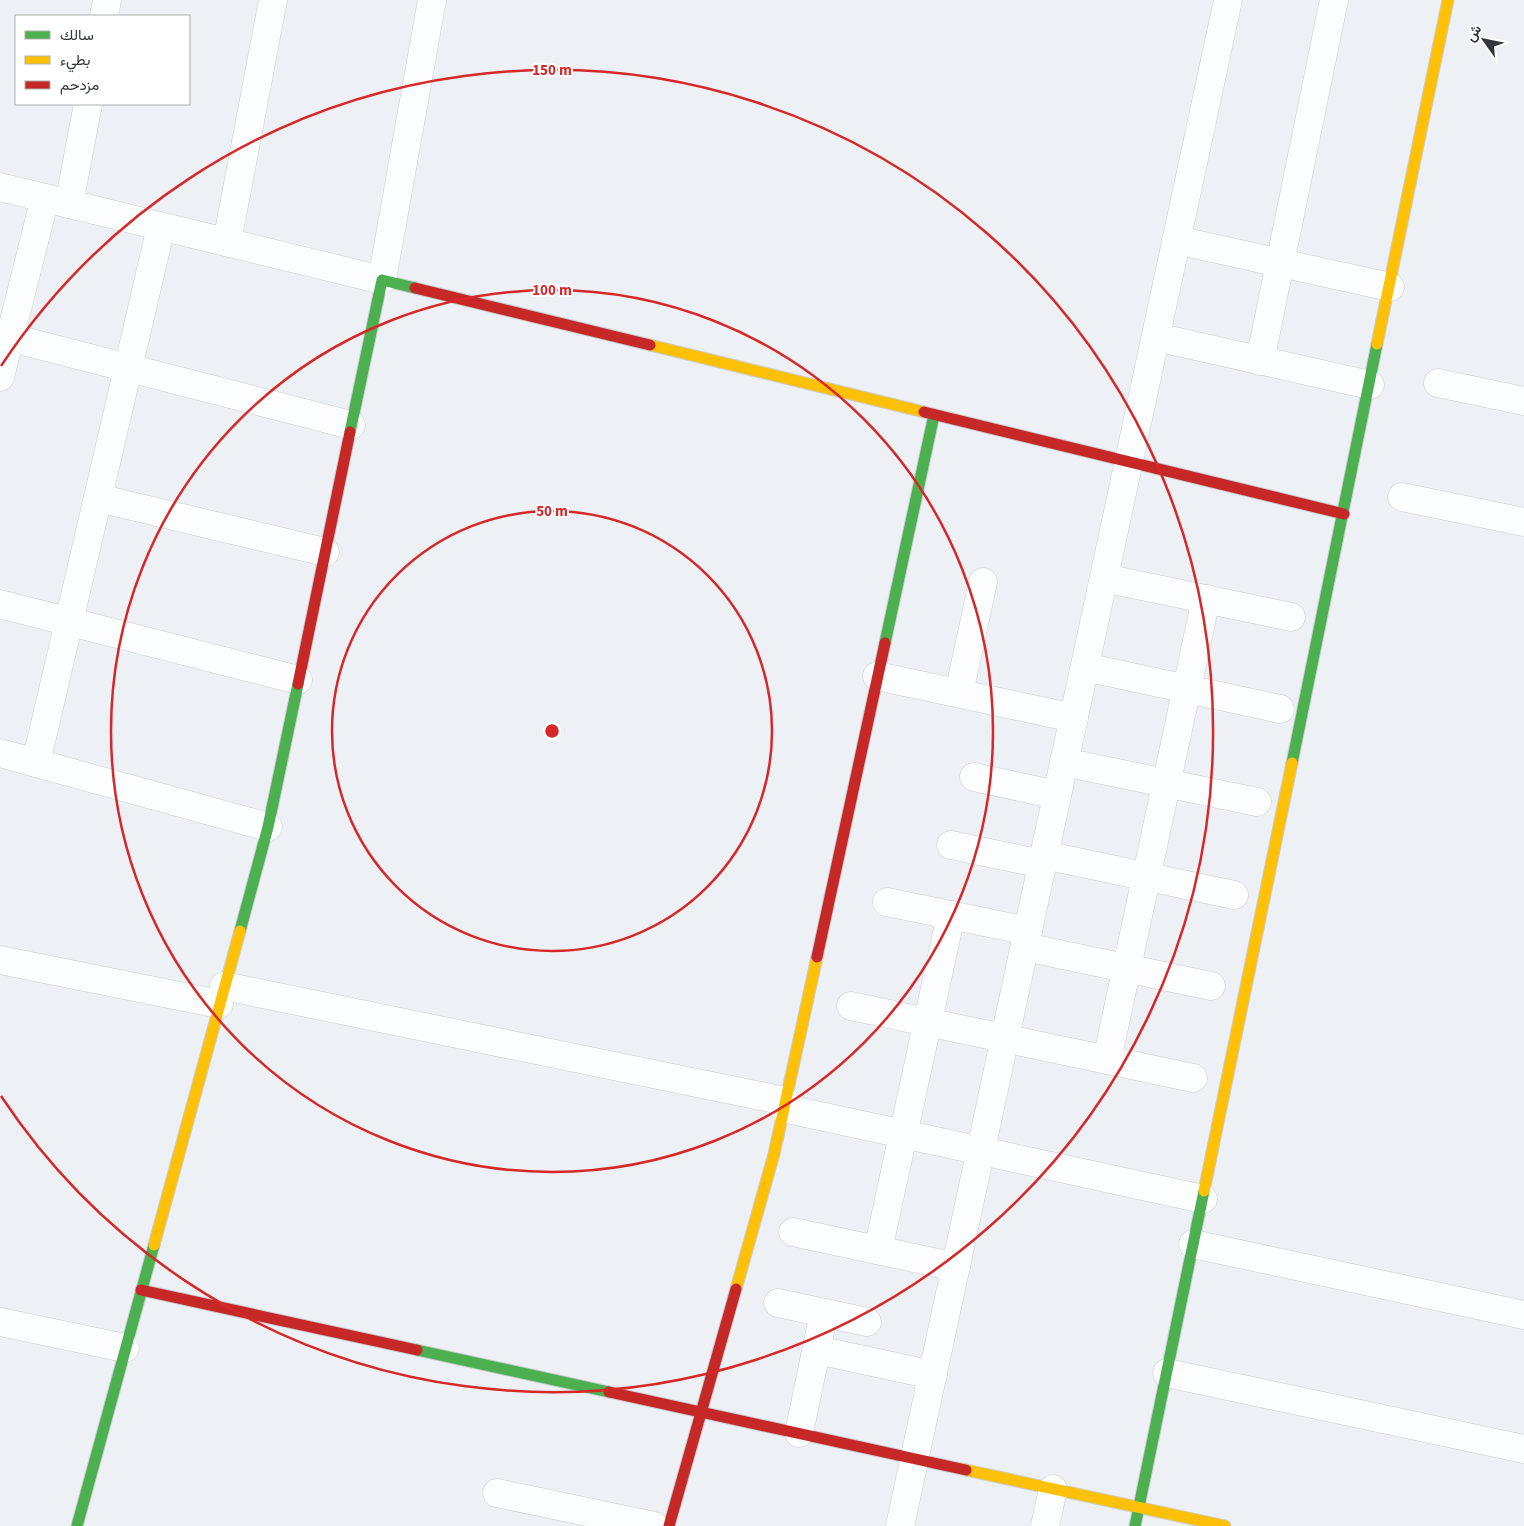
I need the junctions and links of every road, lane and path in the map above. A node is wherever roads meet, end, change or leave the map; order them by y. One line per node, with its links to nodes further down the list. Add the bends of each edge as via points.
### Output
1 (107, 0): 7 (street)
2 (273, 0): 13 (street)
3 (432, 0): 15 (street)
4 (1228, 0): 12 (street)
5 (1334, 0): 14 (street)
6 (1448, 0): 16 (street)
7 (104, 15)
8 (88, 105): 10 (street)
9 (0, 187): 10 (street)
10 (57, 201): 11 (street); 17 (street)
11 (161, 226): 13 (street); 20 (street)
12 (1176, 240): 14 (street); 18 (street)
13 (227, 242): 15 (street)
14 (1280, 263): 16 (street); 19 (street)
15 (382, 280): 25 (street); 26 (street)
16 (1390, 287): 23 (street)
17 (5, 336): 20 (street); 21 (street)
18 (1156, 337): 19 (street); 27 (street)
19 (1260, 361): 23 (street)
20 (128, 368): 26 (street); 29 (street)
21 (0, 377)
22 (1438, 383): 24 (street)
23 (1370, 385): 30 (street)
24 (1524, 401)
25 (934, 415): 27 (street); 40 (street)
26 (352, 425): 32 (street)
27 (1129, 462): 30 (street); 33 (street)
28 (1402, 496): 31 (street)
29 (98, 498): 32 (street); 38 (street)
30 (1344, 514): 73 (street)
31 (1524, 522)
32 (325, 552): 41 (street)
33 (1104, 578): 35 (street); 39 (street)
34 (983, 582): 43 (street)
35 (1206, 599): 37 (street); 42 (street)
36 (0, 604): 38 (street)
37 (1291, 617)
38 (69, 621): 41 (street); 48 (street)
39 (1085, 667): 42 (street); 45 (street)
40 (877, 676): 43 (street); 70 (street)
41 (298, 680): 53 (street)
42 (1187, 689): 44 (street); 50 (street)
43 (959, 693): 45 (street)
44 (1280, 709)
45 (1074, 718): 47 (street)
46 (0, 753): 48 (street)
47 (1064, 762): 50 (street); 51 (street)
48 (36, 763): 53 (street)
49 (974, 777): 51 (street)
50 (1166, 784): 52 (street); 56 (street)
51 (1057, 795): 55 (street)
52 (1257, 802)
53 (268, 827): 64 (street)
54 (951, 845): 55 (street)
55 (1043, 860): 56 (street); 60 (street)
56 (1146, 876): 57 (street); 62 (street)
57 (1234, 895)
58 (887, 902): 59 (street)
59 (951, 915): 60 (street); 66 (street)
60 (1026, 939): 62 (street); 67 (street)
61 (0, 960): 64 (street)
62 (1127, 968): 63 (street); 68 (street)
63 (1211, 986)
64 (222, 995): 70 (street); 78 (street)
65 (851, 1006): 66 (street)
66 (928, 1022): 67 (street); 71 (street)
67 (1005, 1038): 68 (street); 72 (street)
68 (1107, 1060): 69 (street)
69 (1193, 1078)
70 (784, 1104): 71 (street); 88 (street, via 774,1154)
71 (904, 1134): 72 (street); 76 (street)
72 (981, 1150): 73 (street); 77 (street)
73 (1203, 1199): 75 (street)
74 (792, 1232): 76 (street)
75 (1193, 1244): 81 (street); 86 (street)
76 (878, 1250): 77 (street)
77 (956, 1266): 87 (street)
78 (141, 1290): 84 (street); 88 (street)
79 (778, 1303): 80 (street)
80 (824, 1313): 83 (street); 85 (street)
81 (1524, 1315)
82 (0, 1322): 84 (street)
83 (867, 1322)
84 (125, 1348): 95 (street)
85 (816, 1350): 87 (street); 89 (street)
86 (1167, 1373): 90 (street); 94 (street)
87 (933, 1375): 91 (street)
88 (701, 1412): 89 (street); 97 (street)
89 (799, 1433): 91 (street)
90 (1524, 1449)
91 (914, 1458): 92 (street); 98 (street)
92 (1053, 1489): 94 (street); 99 (street)
93 (497, 1493): 96 (street)
94 (1139, 1507): 100 (street); 101 (street)
95 (77, 1526)
96 (654, 1526)
97 (669, 1526)
98 (900, 1526)
99 (1045, 1526)
100 (1135, 1526)
101 (1224, 1526)

